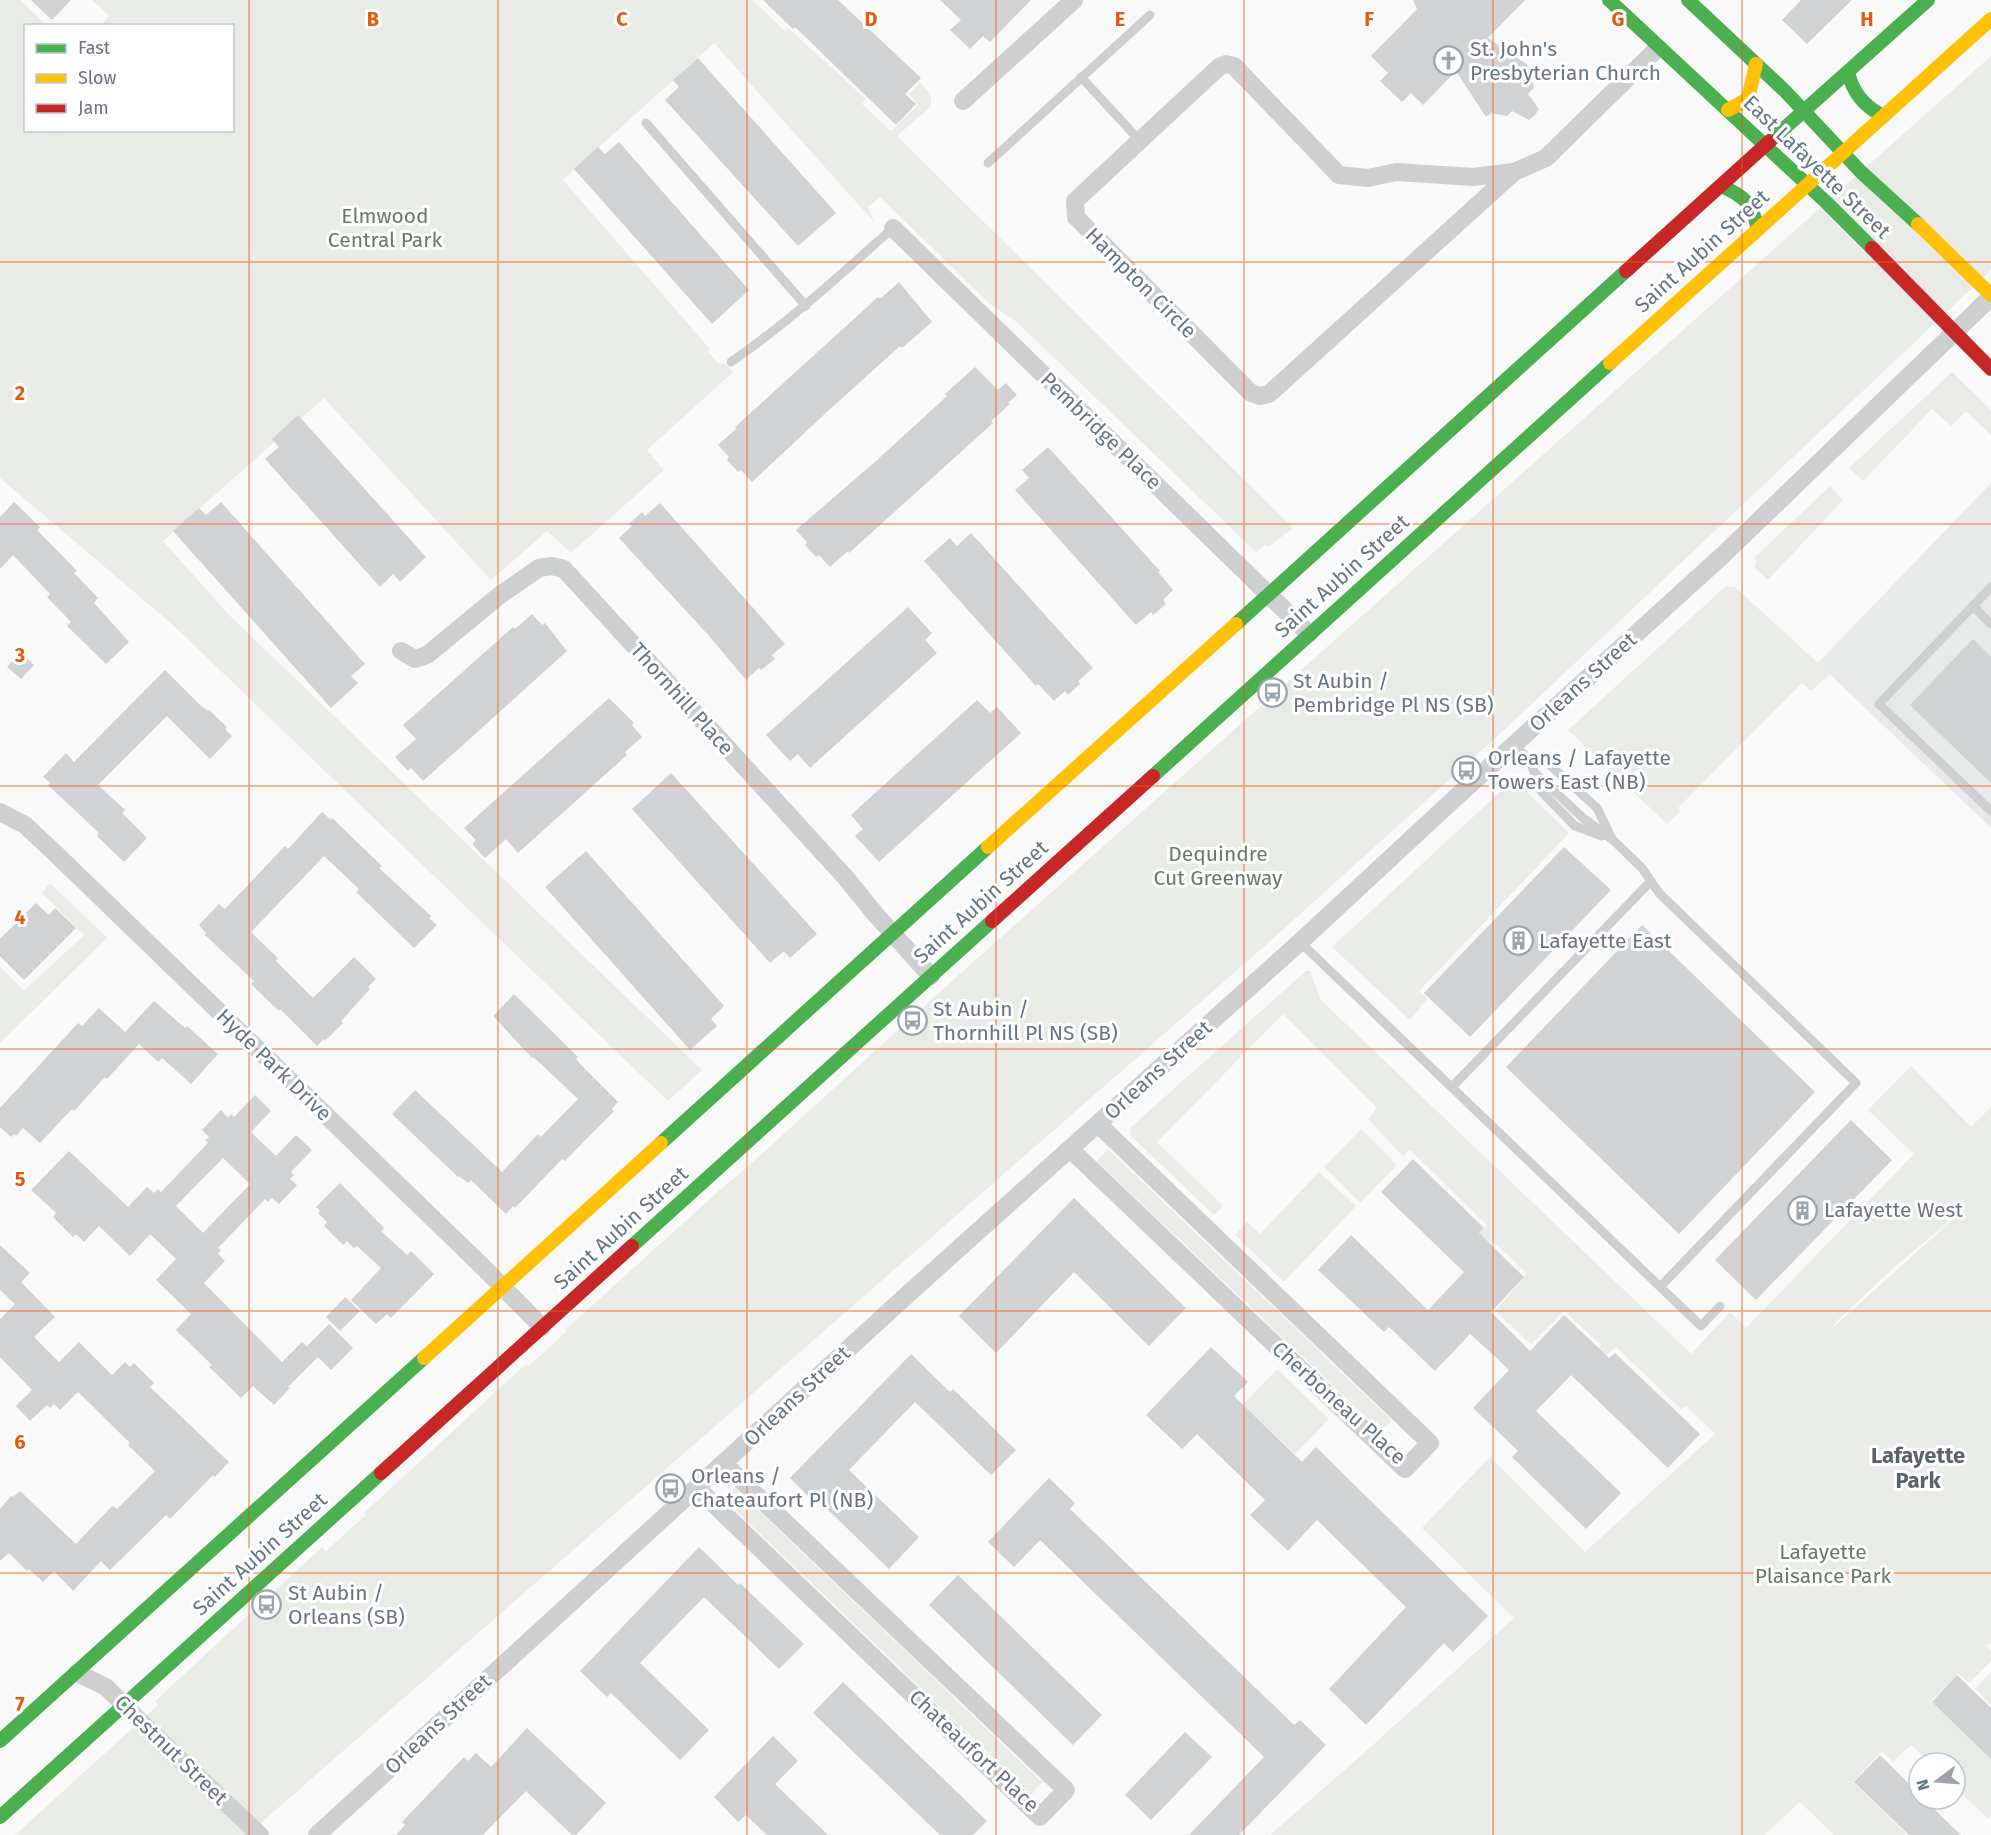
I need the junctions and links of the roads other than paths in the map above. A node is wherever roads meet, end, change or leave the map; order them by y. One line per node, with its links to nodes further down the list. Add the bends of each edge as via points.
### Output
1 (1074, 0): 11 (street)
2 (1609, 0): 7 (main road, East Lafayette Street)
3 (1688, 0): 8 (main road, East Lafayette Street)
4 (1928, 0): 9 (main road, Saint Aubin Street)
5 (1150, 15): 10 (lane)
6 (1991, 19): 14 (main road, Saint Aubin Street)
7 (1658, 48): 12 (main road, East Lafayette Street); 20 (street, via 1546,158)
8 (1756, 64): 12 (main road, via 1748,99); 13 (main road, East Lafayette Street)
9 (1848, 72): 13 (main road, Saint Aubin Street); 14 (main road, via 1857,98)
10 (1082, 77): 16 (lane); 19 (lane)
11 (963, 101)
12 (1728, 110): 17 (main road, East Lafayette Street)
13 (1803, 111): 17 (main road, Saint Aubin Street); 18 (main road, East Lafayette Street)
14 (1883, 116): 18 (main road, Saint Aubin Street)
15 (646, 123): 26 (lane)
16 (1140, 141): 20 (street, Hampton Circle, via 1219,67 1227,64 1234,66 1339,175 1368,178 1396,172 1473,177); 20 (street, Hampton Circle, via 1075,201 1076,217 1251,393 1260,396 1269,394)
17 (1766, 145): 21 (main road, East Lafayette Street); 22 (main road, Saint Aubin Street)
18 (1843, 152): 21 (main road, Saint Aubin Street); 25 (main road, East Lafayette Street)
19 (988, 163)
20 (1514, 172)
21 (1807, 183): 24 (main road, Saint Aubin Street); 27 (main road, East Lafayette Street)
22 (1721, 186): 24 (main road, via 1748,201); 31 (main road, Saint Aubin Street)
23 (893, 228): 26 (lane); 31 (street, Pembridge Place)
24 (1758, 229): 34 (main road, Saint Aubin Street)
25 (1991, 296): 27 (street, Orleans Street)
26 (806, 306): 28 (lane)
27 (1956, 333): 29 (main road, East Lafayette Street); 36 (street, Orleans Street, via 1723,555)
28 (731, 362)
29 (1991, 369)
30 (1991, 587): 32 (lane)
31 (1270, 594): 34 (street, Pembridge Place); 42 (main road, Saint Aubin Street)
32 (1973, 606): 33 (lane); 38 (lane, via 1880,704)
33 (1991, 624)
34 (1310, 634): 44 (main road, Saint Aubin Street)
35 (401, 651): 42 (street, Thornhill Place, via 415,659 427,656 538,568 564,569)
36 (1514, 745): 37 (lane); 43 (street, Orleans Street)
37 (1530, 760): 40 (lane, via 1534,772); 40 (lane, via 1543,759 1597,808)
38 (1991, 811)
39 (0, 812): 48 (street, Hyde Park Drive, via 25,825)
40 (1612, 840): 41 (lane)
41 (1651, 881): 45 (lane); 49 (lane, via 1856,1083)
42 (894, 934): 44 (street, Thornhill Place); 48 (main road, Saint Aubin Street)
43 (1300, 942): 45 (lane); 46 (street, Orleans Street)
44 (931, 976): 51 (main road, Saint Aubin Street)
45 (1452, 1087): 49 (lane)
46 (1098, 1124): 47 (street, Orleans Street); 47 (street, Cherboneau Place, via 1430,1443 1405,1469)
47 (1070, 1149): 52 (street, Orleans Street)
48 (504, 1287): 51 (street, Hyde Park Drive); 54 (main road, Saint Aubin Street)
49 (1660, 1287): 50 (lane, via 1701,1326)
50 (1720, 1306)
51 (542, 1327): 55 (main road, Saint Aubin Street)
52 (724, 1464): 53 (street, Orleans Street); 53 (street, Chateaufort Place, via 1066,1790 1040,1817)
53 (697, 1488): 59 (street, Orleans Street)
54 (77, 1673): 55 (street, Chestnut Street, via 106,1687); 56 (main road, Saint Aubin Street)
55 (124, 1705): 57 (main road, Saint Aubin Street); 58 (street, Chestnut Street)
56 (0, 1741)
57 (2, 1813)
58 (260, 1835)
59 (316, 1835)

